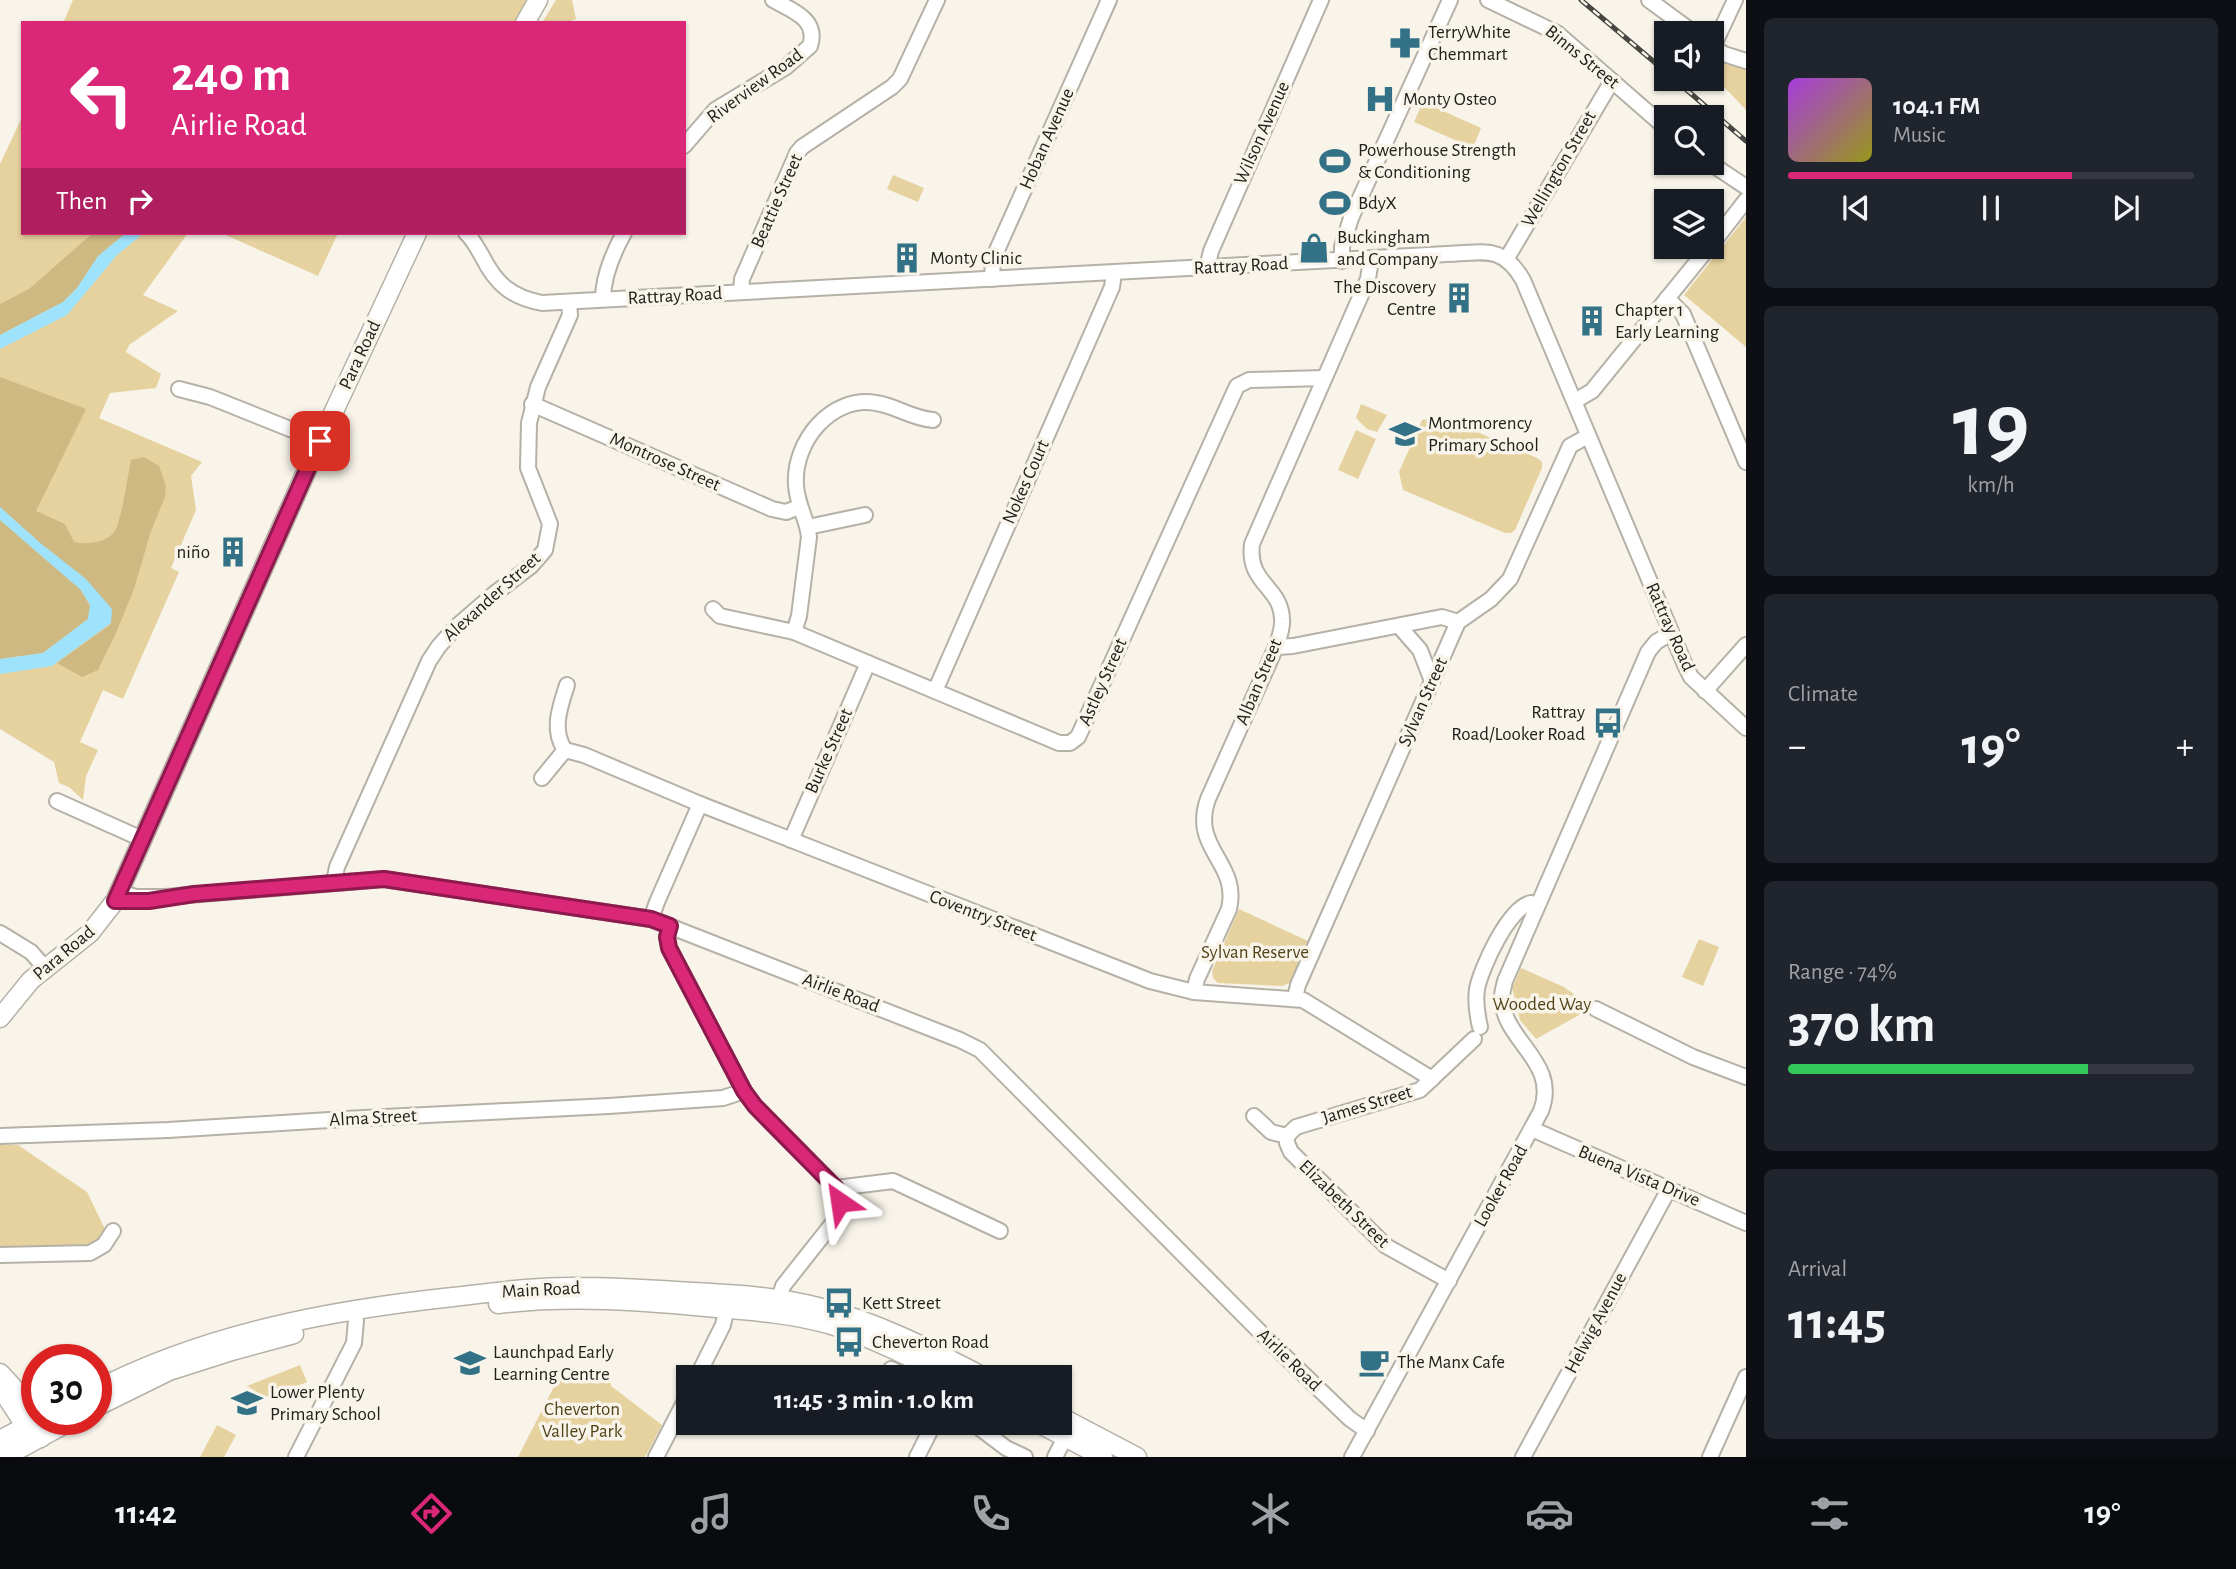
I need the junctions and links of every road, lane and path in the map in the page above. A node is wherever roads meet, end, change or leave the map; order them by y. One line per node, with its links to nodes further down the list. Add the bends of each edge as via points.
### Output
1 (538, 0): 10 (main road)
2 (773, 0): 17 (street, Riverview Road, via 809,23 810,46 786,67 715,110)
3 (936, 0): 32 (street, Beattie Street, via 900,79 797,153 742,279)
4 (1109, 0): 31 (street, Hoban Avenue, via 993,259)
5 (1321, 0): 29 (street, Wilson Avenue, via 1215,240)
6 (1450, 0): 28 (street, via 1351,218)
7 (1488, 0): 15 (street, Binns Street, via 1557,33)
8 (1649, 0): 11 (street)
9 (1735, 0): 12 (street)
10 (526, 21)
11 (1678, 21)
12 (1724, 22)
13 (1724, 54): 14 (street)
14 (1746, 61)
15 (1612, 81): 16 (street, Binns Street); 25 (street, Wellington Street)
16 (1654, 118)
17 (686, 144)
18 (1724, 172): 19 (street)
19 (1746, 187)
20 (1746, 201): 21 (street)
21 (1724, 228)
22 (416, 235): 42 (main road, Para Road)
23 (471, 235): 35 (street, Rattray Road, via 491,274 504,288 524,300)
24 (623, 235): 34 (street, via 611,260)
25 (1507, 258): 26 (street, Rattray Road, via 1487,253); 38 (street, Rattray Road, via 1523,280)
26 (1371, 259): 28 (street, Rattray Road); 36 (street, Alban Street, via 1368,279)
27 (1699, 259): 33 (street)
28 (1342, 261): 29 (street, Rattray Road)
29 (1207, 268): 30 (street, Rattray Road)
30 (1114, 273): 31 (street, Rattray Road); 57 (street, Nokes Court, via 1112,288)
31 (992, 279): 32 (street, Rattray Road)
32 (741, 292): 34 (street, Rattray Road)
33 (1667, 298): 38 (street, via 1592,391); 43 (street, via 1683,314)
34 (603, 299): 35 (street, Rattray Road)
35 (569, 302): 39 (street, Alexander Street, via 570,315)
36 (1323, 378): 53 (street, Alban Street, via 1252,544 1255,572 1281,609); 57 (street, Astley Street, via 1249,380 1237,386 1074,740 1059,743)
37 (179, 389): 42 (street)
38 (1575, 401): 41 (street, Rattray Road)
39 (532, 404): 44 (street, Montrose Street, via 772,509 786,512); 66 (street, Alexander Street, via 527,457 550,524 545,550 457,626 429,662 337,866)
40 (933, 420): 44 (street, via 868,402 843,406 828,415 810,434 797,466)
41 (1588, 436): 48 (street, via 1570,446 1510,579); 51 (street, Rattray Road)
42 (320, 441): 64 (main road, Para Road)
43 (1746, 462)
44 (799, 507): 46 (street)
45 (864, 515): 46 (street)
46 (808, 527): 50 (street)
47 (713, 609): 50 (street, Astley Street, via 720,616)
48 (1458, 622): 49 (street, via 1442,617); 55 (street, Sylvan Street)
49 (1399, 626): 53 (street); 55 (street, via 1420,650)
50 (794, 632): 54 (street, Astley Street)
51 (1671, 632): 58 (street, Rattray Road, via 1691,677); 68 (street, Looker Road, via 1648,652)
52 (1746, 645): 58 (street)
53 (1276, 647): 73 (street, Alban Street, via 1204,813 1206,839 1228,876 1231,897)
54 (868, 663): 57 (street, Astley Street); 65 (street, Burke Street)
55 (1432, 681): 74 (street, Sylvan Street)
56 (566, 685): 60 (street, via 557,731)
57 (934, 691)
58 (1704, 691): 59 (street, Rattray Road)
59 (1746, 728)
60 (565, 750): 61 (street); 63 (street, Coventry Street)
61 (542, 778)
62 (57, 801): 64 (street)
63 (700, 804): 65 (street, Coventry Street); 69 (street)
64 (142, 839): 67 (main road, Para Road)
65 (791, 840): 73 (street, Coventry Street, via 1150,981)
66 (334, 882): 67 (street, Airlie Road); 69 (street, Airlie Road, via 384,879)
67 (117, 897): 72 (main road, Para Road, via 90,933)
68 (1537, 906): 78 (street, James Street, via 1527,903 1507,925 1478,986 1477,1033); 81 (street, Looker Road, via 1502,997 1512,1026 1542,1072 1546,1087)
69 (651, 919): 70 (street, Airlie Road)
70 (670, 926): 79 (street, via 669,948); 106 (street, Airlie Road, via 980,1050 1270,1343)
71 (0, 933): 72 (street, via 31,952)
72 (45, 968): 76 (main road, Para Road)
73 (1194, 992): 74 (street, Coventry Street)
74 (1294, 998): 78 (street, Coventry Street, via 1313,1005)
75 (1596, 1009): 77 (street, via 1693,1057)
76 (0, 1018)
77 (1746, 1077)
78 (1432, 1079): 83 (street, James Street, via 1420,1090 1296,1127)
79 (744, 1091): 82 (street, Alma Street, via 723,1098 609,1106); 84 (street)
80 (1254, 1116): 83 (street, via 1271,1132)
81 (1532, 1129): 85 (street, Buena Vista Drive); 90 (street, Looker Road)
82 (0, 1136)
83 (1287, 1136): 90 (street, Elizabeth Street, via 1291,1152 1386,1246)
84 (836, 1188): 88 (street, via 893,1181); 92 (street, via 840,1202 836,1219 788,1279)
85 (1669, 1189): 86 (street, Buena Vista Drive); 124 (street, Helwig Avenue)
86 (1746, 1223)
87 (113, 1231): 89 (street, via 104,1245 90,1253)
88 (1000, 1231)
89 (0, 1255)
90 (1449, 1281): 106 (street, Looker Road)
91 (729, 1302): 92 (main road, Main Road); 93 (main road, Main Road, via 560,1299); 94 (street); 99 (main road, Main Road, via 601,1287 540,1288 361,1308 181,1352)
92 (777, 1307): 95 (main road, Main Road, via 850,1331); 96 (main road, Main Road, via 815,1306 867,1322)
93 (356, 1320): 102 (main road, Main Road, via 194,1362); 116 (street, via 354,1343)
94 (703, 1365)
95 (926, 1365)
96 (960, 1365)
97 (0, 1373): 101 (main road)
98 (1746, 1377): 125 (street)
99 (112, 1383)
100 (5, 1393): 103 (main road); 107 (main road, via 8,1419)
101 (21, 1398)
102 (112, 1399)
103 (21, 1410)
104 (676, 1418): 117 (street)
105 (1072, 1429): 122 (main road)
106 (1367, 1431): 123 (street, Looker Road)
107 (0, 1432)
108 (21, 1432): 114 (main road)
109 (1072, 1432): 121 (main road)
110 (26, 1435): 115 (main road)
111 (928, 1435): 118 (street)
112 (989, 1435): 119 (street)
113 (1062, 1435): 120 (street)
114 (0, 1440)
115 (0, 1457)
116 (296, 1457)
117 (656, 1457)
118 (917, 1457)
119 (1025, 1457)
120 (1055, 1457)
121 (1103, 1457)
122 (1137, 1457)
123 (1352, 1457)
124 (1523, 1457)
125 (1710, 1457)

